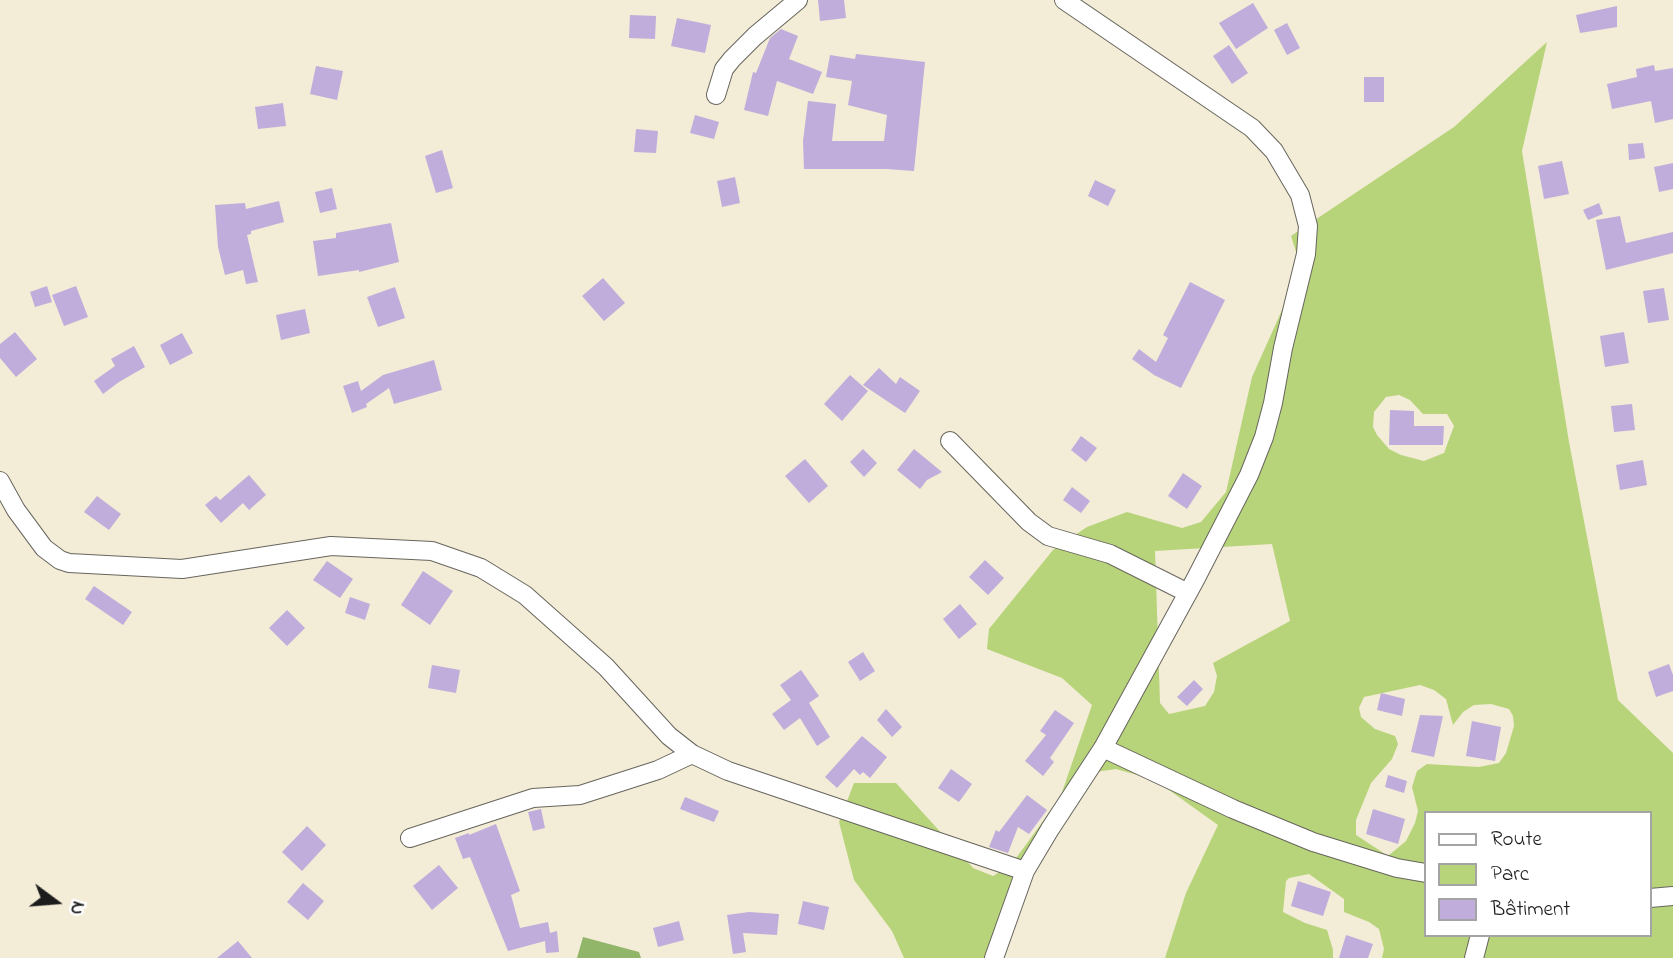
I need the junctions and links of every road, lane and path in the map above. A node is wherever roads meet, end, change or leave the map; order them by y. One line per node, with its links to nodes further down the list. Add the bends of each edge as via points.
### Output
1 (799, 0): 3 (street, via 732,59)
2 (1064, 0): 6 (street, via 1252,128 1275,151 1291,178 1308,226 1306,254 1264,437)
3 (716, 95)
4 (950, 441): 6 (street, via 1048,536 1110,554)
5 (0, 481): 8 (street, via 44,548 69,563 182,569 331,546 432,551 481,568 525,595 606,667 669,736)
6 (1188, 593): 7 (street)
7 (1103, 748): 10 (street); 11 (street, via 1312,842)
8 (692, 754): 9 (street, via 580,795 533,798); 10 (street, via 729,771)
9 (410, 838)
10 (1025, 871): 15 (street)
11 (1424, 873)
12 (1673, 896): 13 (street)
13 (1652, 898)
14 (1479, 937): 16 (street)
15 (995, 958)
16 (1474, 958)

